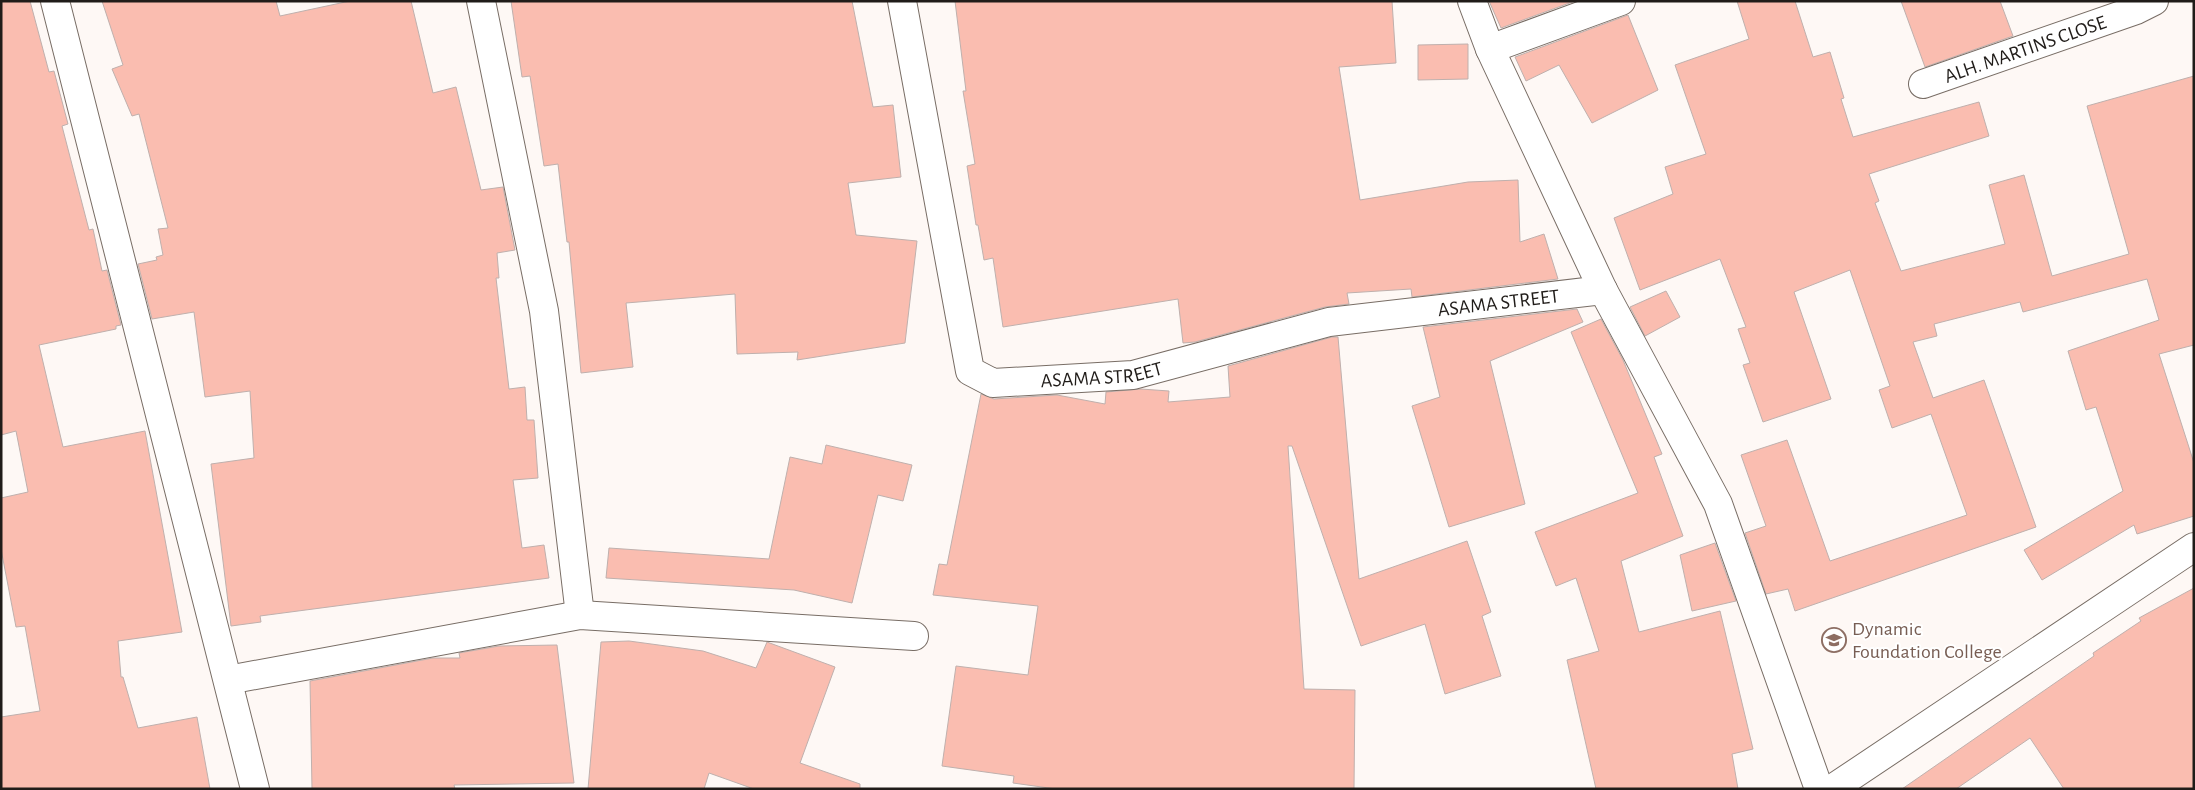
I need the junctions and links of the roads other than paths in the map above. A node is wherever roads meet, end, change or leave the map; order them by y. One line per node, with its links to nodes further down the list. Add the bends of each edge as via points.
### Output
1 (55, 1): 13 (street)
2 (481, 1): 11 (street, via 544,311)
3 (902, 1): 9 (street, ASAMA STREET, via 970,370 993,383 1133,374 1330,322)
4 (1472, 1): 7 (street)
5 (1621, 1): 7 (street)
6 (2154, 1): 8 (street, ALH. MARTINS CLOSE)
7 (1490, 49): 9 (street)
8 (1923, 84)
9 (1603, 290): 15 (street, via 1718,504)
10 (2194, 547): 16 (street)
11 (580, 615): 12 (street); 13 (street)
12 (914, 636)
13 (228, 680): 14 (street)
14 (255, 789)
15 (1820, 789)
16 (1832, 789)

